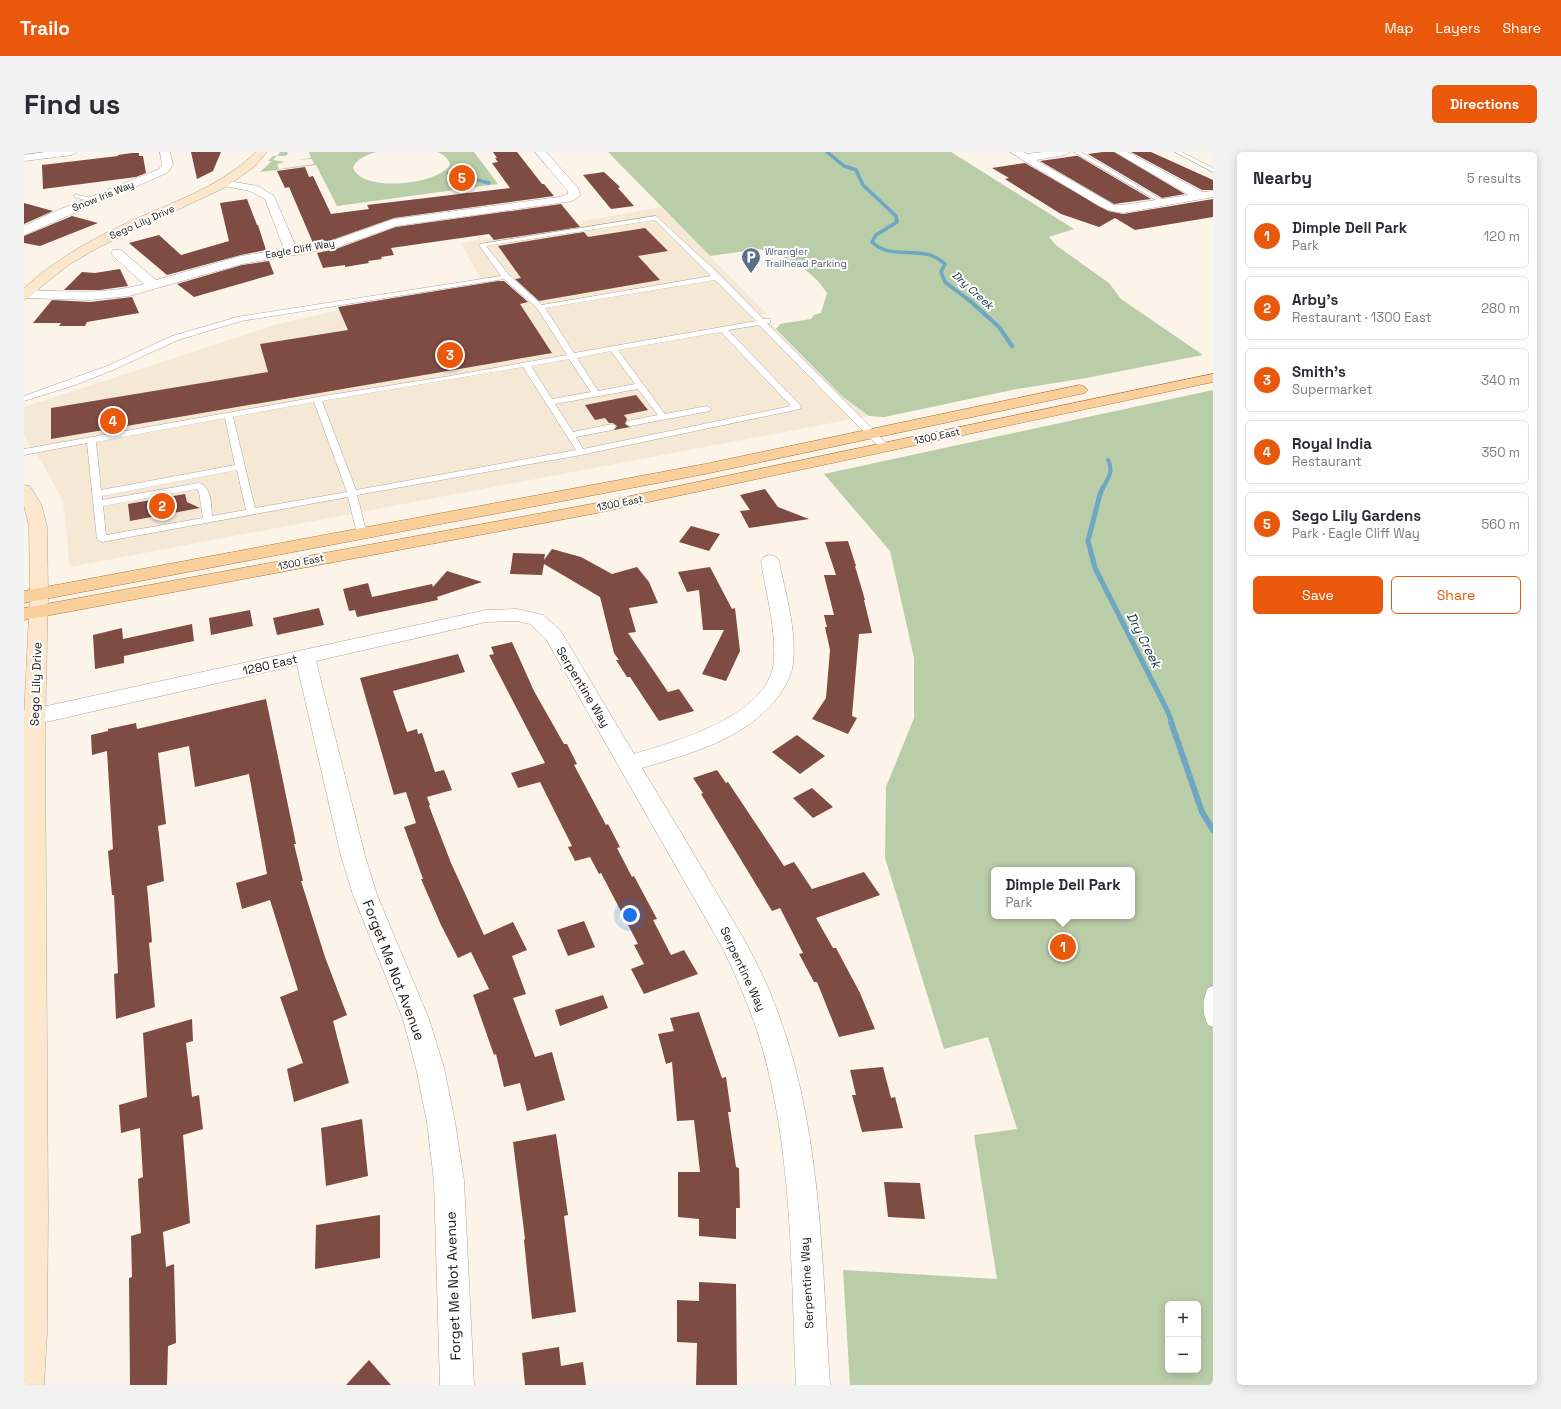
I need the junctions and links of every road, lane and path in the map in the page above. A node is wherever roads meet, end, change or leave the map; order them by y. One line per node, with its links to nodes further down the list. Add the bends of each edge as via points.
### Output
1 (72, 152): 11 (street)
2 (165, 152): 17 (street, Snow Iris Way, via 168,165 163,171)
3 (262, 152): 13 (street, Sego Lily Drive)
4 (540, 152): 20 (street, Eagle Cliff Way, via 574,190 574,195 570,198 394,223 331,245)
5 (1065, 152): 10 (street)
6 (1077, 152): 18 (lane)
7 (1120, 152): 16 (street)
8 (1136, 152): 14 (street)
9 (1178, 152): 12 (lane)
10 (1020, 155): 18 (street, via 1112,208 1123,209)
11 (24, 158)
12 (1213, 170)
13 (223, 183): 20 (street, via 252,189 270,198); 25 (street, Sego Lily Drive, via 87,248)
14 (1213, 194): 16 (street)
15 (76, 196): 17 (lane)
16 (1200, 196): 18 (street)
17 (92, 200): 19 (street, Snow Iris Way)
18 (1163, 202)
19 (24, 231)
20 (291, 251): 24 (street, Eagle Cliff Way, via 241,260)
21 (116, 253): 24 (street)
22 (506, 277): 23 (lane, via 482,245 656,218); 26 (lane); 38 (lane, via 240,319 175,338 97,373)
23 (717, 277): 26 (lane); 27 (lane)
24 (154, 285): 25 (street, Eagle Cliff Way, via 92,297)
25 (26, 291)
26 (540, 307): 30 (lane)
27 (765, 321): 28 (lane); 47 (lane)
28 (723, 329): 29 (lane); 51 (lane, via 797,407)
29 (612, 349): 30 (lane); 35 (lane)
30 (572, 356): 31 (lane); 37 (lane)
31 (526, 364): 39 (lane); 40 (lane)
32 (1213, 364): 33 (main road)
33 (1172, 372)
34 (1213, 378): 49 (main road, 1300 East)
35 (640, 386): 37 (lane); 43 (lane)
36 (1096, 387): 47 (main road, 1300 East)
37 (596, 394): 40 (lane)
38 (24, 399)
39 (317, 399): 42 (lane); 54 (lane)
40 (550, 402): 46 (lane)
41 (707, 409): 43 (lane)
42 (228, 415): 48 (lane); 52 (lane)
43 (663, 417): 44 (lane)
44 (630, 423)
45 (612, 427): 46 (lane)
46 (570, 435): 51 (lane)
47 (872, 435): 49 (lane); 59 (main road, 1300 East)
48 (91, 440): 50 (lane); 55 (lane)
49 (886, 448): 61 (main road, 1300 East, via 597,508)
50 (24, 452)
51 (581, 452): 54 (lane)
52 (240, 467): 55 (lane); 57 (lane)
53 (24, 490): 62 (street, Sego Lily Drive, via 32,504 38,526)
54 (352, 493): 57 (lane); 59 (lane)
55 (97, 494): 56 (lane)
56 (98, 504): 58 (lane, via 199,486 204,492); 58 (lane, via 102,539)
57 (251, 512): 58 (lane)
58 (208, 519)
59 (362, 534): 61 (main road, via 349,544 297,554); 62 (main road, 1300 East)
60 (770, 560): 67 (street, via 784,650 782,672 772,692 755,710 732,727)
61 (257, 571): 62 (main road, 1300 East)
62 (31, 604): 64 (street, Sego Lily Drive)
63 (517, 615): 65 (street, 1280 East, via 486,616); 67 (street, Serpentine Way, via 536,620 553,636)
64 (30, 656): 66 (street, Sego Lily Drive)
65 (305, 657): 66 (street, 1280 East); 71 (street, Forget Me Not Avenue, via 365,896 416,1020 430,1068 449,1181)
66 (29, 718): 70 (street, Sego Lily Drive, via 33,1215 31,1333)
67 (629, 764): 72 (street, Serpentine Way, via 732,941 758,995 778,1054 793,1119 802,1189)
68 (1213, 992): 69 (lane, via 1210,1000)
69 (1213, 1020)
70 (27, 1385)
71 (458, 1385)
72 (812, 1385)

